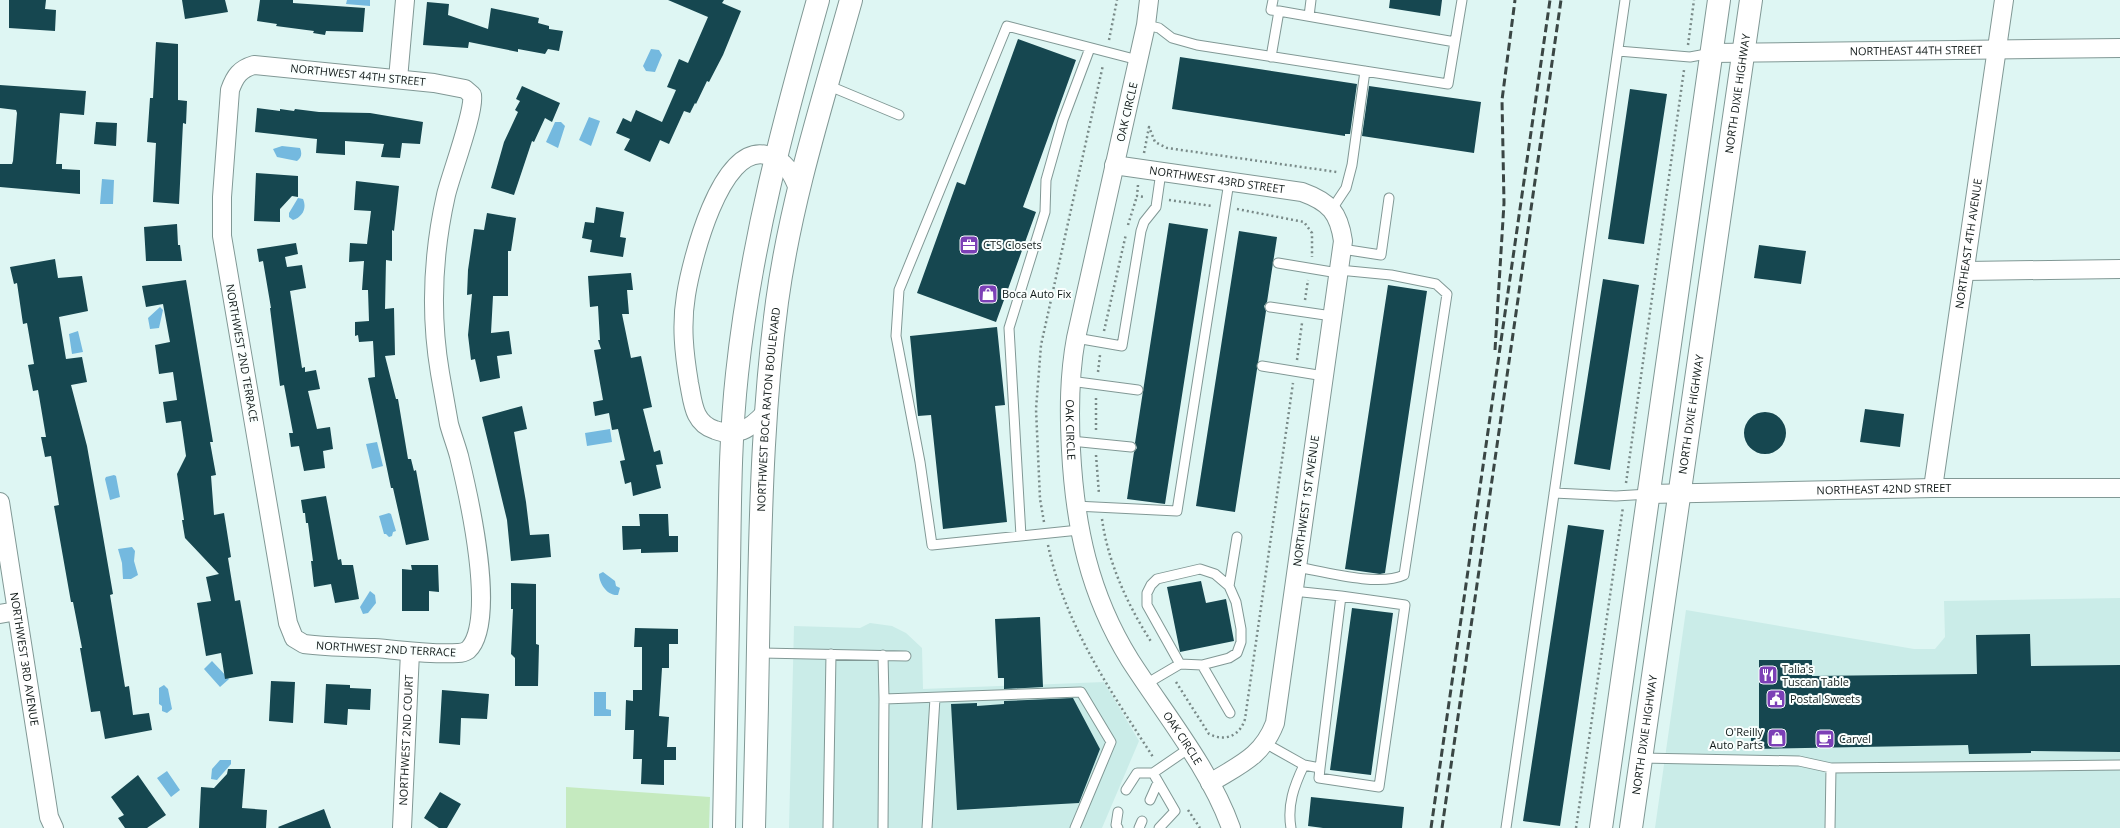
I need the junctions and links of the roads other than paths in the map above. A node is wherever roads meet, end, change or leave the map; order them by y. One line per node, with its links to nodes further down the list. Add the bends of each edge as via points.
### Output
1 (405, 0): 26 (street)
2 (818, 0): 30 (street)
3 (851, 0): 27 (street, NORTHWEST BOCA RATON BOULEVARD)
4 (1149, 0): 14 (street, OAK CIRCLE)
5 (1273, 0): 12 (lane, via 1271,10)
6 (1311, 0): 13 (lane)
7 (1462, 0): 15 (lane)
8 (1625, 0): 19 (lane)
9 (1719, 0): 20 (street)
10 (1751, 0): 21 (street, NORTH DIXIE HIGHWAY)
11 (2004, 0): 18 (street, NORTHEAST 4TH AVENUE)
12 (1279, 11): 13 (lane); 22 (lane)
13 (1309, 16): 15 (lane)
14 (1146, 25): 22 (lane, via 1159,28 1182,42); 23 (street, OAK CIRCLE)
15 (1455, 42): 25 (lane, via 1448,84)
16 (1090, 48): 23 (lane); 61 (lane, via 1061,127 1046,180 1045,212 1009,328); 61 (lane, via 1007,26 899,290 896,336 920,462 932,545)
17 (2120, 48): 18 (street, NORTHEAST 44TH STREET)
18 (1997, 50): 21 (street, NORTHEAST 44TH STREET); 40 (street, NORTHEAST 4TH AVENUE)
19 (1618, 51): 20 (lane, via 1686,56); 55 (lane)
20 (1712, 52): 21 (street, NORTHEAST 44TH STREET); 56 (street)
21 (1743, 52): 57 (street, NORTH DIXIE HIGHWAY)
22 (1271, 57): 25 (lane)
23 (1138, 60): 31 (street, OAK CIRCLE)
24 (242, 69): 26 (street, NORTHWEST 44TH STREET, via 254,65 277,66); 68 (street, NORTHWEST 2ND TERRACE, via 230,90 222,236 288,624 294,638 304,644)
25 (1365, 71): 36 (lane, via 1346,188)
26 (398, 79): 28 (street, NORTHWEST 44TH STREET, via 434,83 465,90)
27 (827, 85): 29 (lane); 34 (street, NORTHWEST BOCA RATON BOULEVARD)
28 (472, 95): 68 (street, NORTHWEST 2ND TERRACE, via 441,223 434,294 435,341 450,426 473,527 481,603 479,628 473,643 466,651)
29 (899, 115)
30 (775, 157): 34 (street, via 785,163); 50 (street, via 747,296); 50 (street, via 756,154 730,172 706,220 686,296 684,340 693,405 702,423 713,430)
31 (1114, 165): 32 (street, NORTHWEST 43RD STREET); 44 (street, OAK CIRCLE)
32 (1161, 172): 33 (street, NORTHWEST 43RD STREET); 44 (lane, via 1156,206 1141,230 1122,346)
33 (1229, 182): 36 (street, NORTHWEST 43RD STREET, via 1302,192); 59 (lane, via 1177,511)
34 (799, 191): 49 (street, NORTHWEST BOCA RATON BOULEVARD, via 778,300)
35 (1389, 198): 37 (lane, via 1381,255)
36 (1325, 203): 37 (street, NORTHWEST 1ST AVENUE, via 1340,224)
37 (1342, 249): 41 (street, NORTHWEST 1ST AVENUE)
38 (1278, 264): 41 (lane)
39 (2120, 269): 40 (street)
40 (1965, 271): 53 (street, NORTHEAST 4TH AVENUE)
41 (1338, 272): 43 (street, NORTHWEST 1ST AVENUE); 63 (lane, via 1391,275 1436,284 1448,294 1441,347 1404,575 1395,580 1374,580)
42 (1270, 307): 43 (lane)
43 (1332, 316): 46 (street, NORTHWEST 1ST AVENUE)
44 (1076, 338): 47 (street, OAK CIRCLE)
45 (1262, 366): 46 (lane)
46 (1324, 376): 63 (street, NORTHWEST 1ST AVENUE)
47 (1070, 380): 48 (lane); 51 (street, OAK CIRCLE)
48 (1138, 390)
49 (765, 413): 50 (street, via 745,431); 69 (street, NORTHWEST BOCA RATON BOULEVARD)
50 (732, 434): 94 (street)
51 (1071, 442): 52 (lane); 59 (street, OAK CIRCLE)
52 (1131, 447)
53 (1933, 488): 54 (street, NORTHEAST 42ND STREET); 57 (street, NORTHEAST 42ND STREET)
54 (2120, 488)
55 (1554, 493): 56 (lane); 104 (lane)
56 (1648, 494): 57 (street, NORTHEAST 42ND STREET); 105 (street)
57 (1679, 494): 81 (street, NORTH DIXIE HIGHWAY)
58 (0, 502): 67 (street, NORTHWEST 3RD AVENUE)
59 (1075, 506): 60 (street, OAK CIRCLE)
60 (1079, 530): 61 (lane); 75 (street, OAK CIRCLE, via 1089,570 1103,608)
61 (1021, 536)
62 (1237, 537): 64 (lane)
63 (1297, 567): 65 (street, NORTHWEST 1ST AVENUE)
64 (1229, 586): 73 (lane, via 1215,574 1200,569 1157,579 1151,585 1148,606); 74 (lane, via 1236,602 1240,629 1237,653 1229,658)
65 (1293, 591): 66 (lane); 79 (street, NORTHWEST 1ST AVENUE, via 1274,723)
66 (1341, 596): 84 (lane); 84 (lane, via 1405,605 1379,787 1319,778)
67 (8, 613): 92 (street, NORTHWEST 3RD AVENUE)
68 (410, 652): 93 (street, NORTHWEST 2ND COURT)
69 (758, 653): 70 (lane); 95 (street, NORTHWEST BOCA RATON BOULEVARD)
70 (831, 654): 71 (lane); 96 (lane)
71 (883, 655): 72 (lane); 77 (lane)
72 (906, 656)
73 (1180, 664): 74 (lane); 75 (lane)
74 (1202, 665): 78 (lane)
75 (1146, 684): 80 (street, OAK CIRCLE)
76 (935, 698): 77 (lane); 98 (lane); 99 (lane, via 1081,692 1111,742)
77 (884, 699): 97 (lane)
78 (1230, 713)
79 (1265, 743): 82 (lane); 88 (street, NORTHWEST 1ST AVENUE, via 1258,752)
80 (1188, 749): 86 (lane); 88 (street, OAK CIRCLE)
81 (1641, 758): 85 (lane, via 1799,761); 106 (street, NORTH DIXIE HIGHWAY)
82 (1304, 765): 84 (lane); 103 (lane, via 1293,790 1290,807)
83 (2120, 765): 85 (lane)
84 (1320, 768)
85 (1831, 768): 107 (lane)
86 (1153, 773): 87 (lane); 89 (lane, via 1137,773)
87 (1158, 782): 90 (lane); 101 (lane, via 1174,811)
88 (1210, 784): 102 (street, OAK CIRCLE)
89 (1126, 790)
90 (1150, 800)
91 (1118, 812): 100 (lane)
92 (50, 824)
93 (402, 828)
94 (724, 828)
95 (754, 828)
96 (828, 828)
97 (883, 828)
98 (927, 828)
99 (1075, 828)
100 (1118, 828)
101 (1159, 828)
102 (1231, 828)
103 (1291, 828)
104 (1506, 828)
105 (1601, 828)
106 (1631, 828)
107 (1830, 828)

